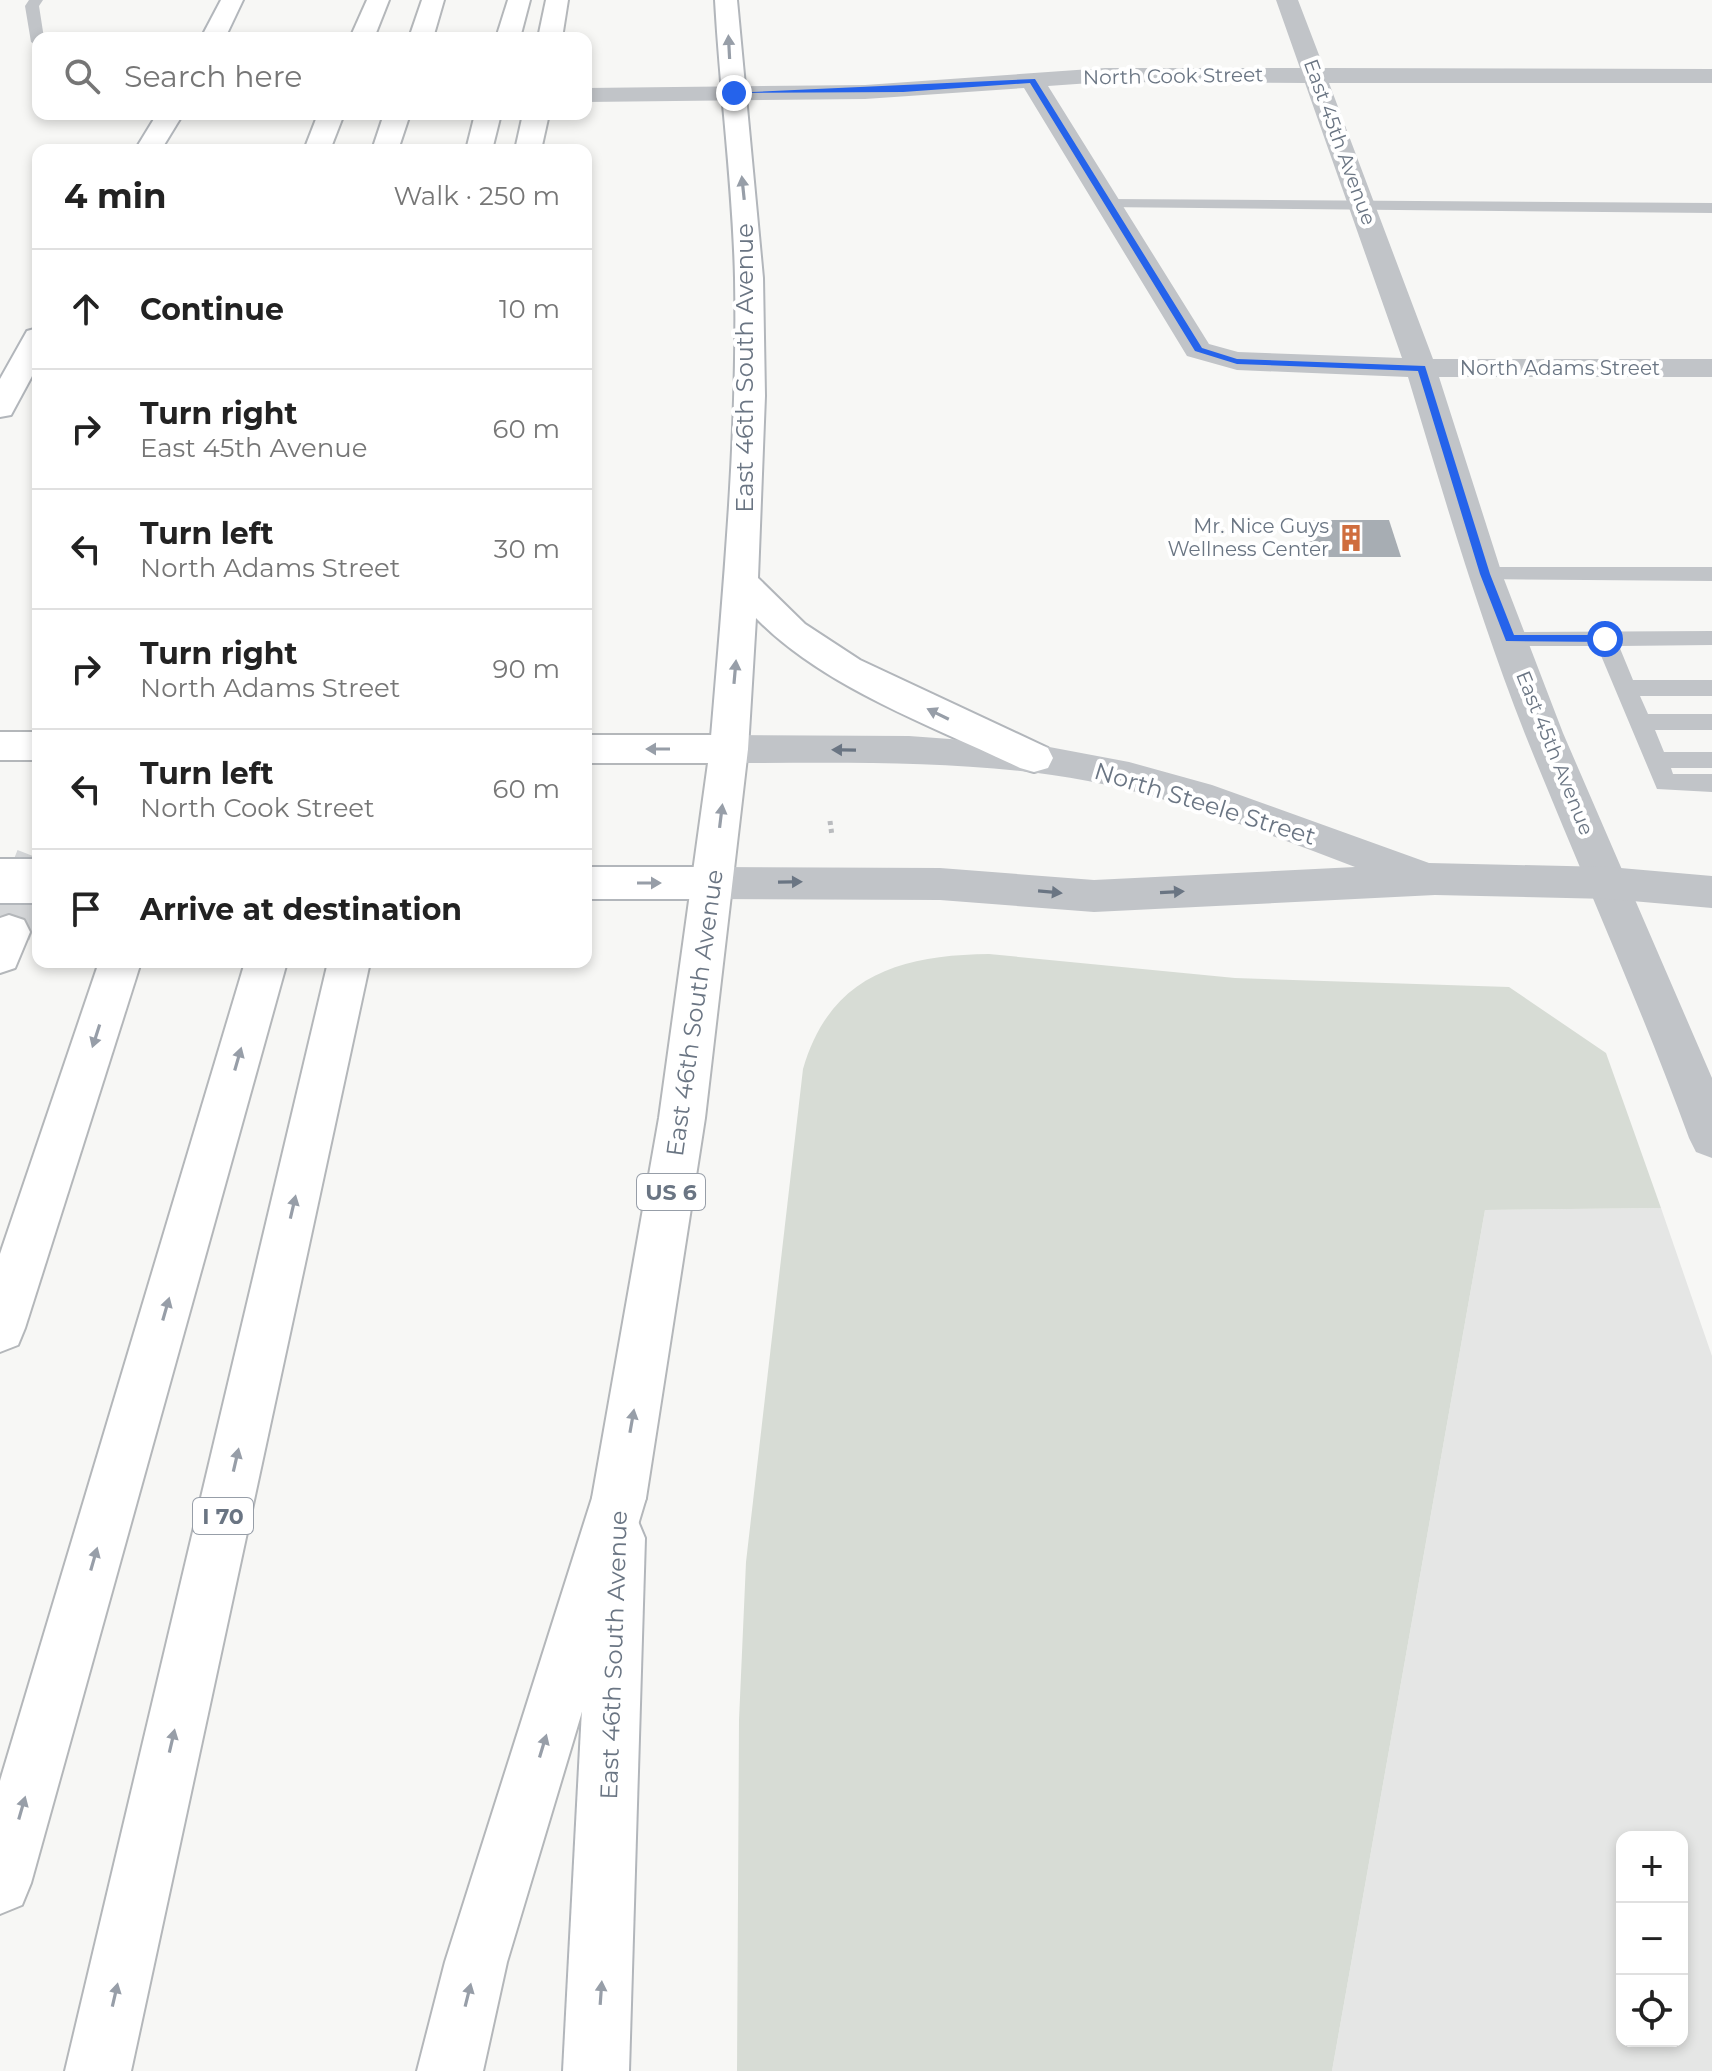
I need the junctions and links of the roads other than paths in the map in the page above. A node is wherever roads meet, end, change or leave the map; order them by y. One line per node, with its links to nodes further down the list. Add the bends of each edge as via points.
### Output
1 (36, 0): 9 (lane, via 32,6)
2 (232, 0): 10 (main road)
3 (378, 0): 11 (main road)
4 (433, 0): 12 (main road)
5 (519, 0): 13 (main road)
6 (557, 0): 14 (main road)
7 (726, 0): 18 (main road, East 46th South Avenue, one-way to 7)
8 (1287, 0): 15 (street, East 45th Avenue)
9 (36, 32)
10 (216, 32)
11 (365, 32)
12 (423, 32)
13 (510, 32)
14 (551, 32)
15 (1316, 75): 16 (street, North Cook Street); 17 (street, North Cook Street, via 1105,75); 31 (street, East 45th Avenue)
16 (1712, 76)
17 (1032, 81): 18 (street, North Cook Street, via 890,91); 30 (street, North Adams Street)
18 (734, 93): 19 (street, North Cook Street); 39 (main road, East 46th South Avenue, one-way to 18, via 750,331)
19 (592, 94)
20 (166, 120): 25 (main road)
21 (329, 120): 26 (main road)
22 (395, 120): 27 (main road)
23 (486, 120): 28 (main road)
24 (535, 120): 29 (main road)
25 (152, 144)
26 (319, 144)
27 (387, 144)
28 (480, 144)
29 (529, 144)
30 (1109, 204): 31 (lane); 34 (street, North Adams Street, via 1198,350 1237,361)
31 (1363, 207): 32 (lane); 34 (street, East 45th Avenue)
32 (1712, 208)
33 (32, 348): 36 (main road)
34 (1421, 368): 35 (street, North Adams Street); 37 (street, East 45th Avenue)
35 (1712, 368)
36 (0, 408)
37 (1485, 574): 38 (lane); 41 (street, East 45th Avenue)
38 (1712, 574)
39 (742, 582): 50 (main road, East 46th South Avenue, one-way to 39); 51 (main road, one-way to 39, via 847,669 792,633)
40 (1712, 638): 42 (lane)
41 (1510, 639): 42 (lane); 60 (street, East 45th Avenue)
42 (1605, 639): 43 (lane)
43 (1626, 688): 44 (lane); 45 (lane)
44 (1712, 688)
45 (1639, 722): 46 (lane); 52 (lane)
46 (1712, 722)
47 (0, 746): 48 (main road)
48 (32, 746)
49 (592, 749): 50 (main road, one-way to 49)
50 (729, 749): 51 (street, North Steele Street, one-way to 50); 59 (main road, East 46th South Avenue / US 6, one-way to 50)
51 (1034, 758): 55 (street, North Steele Street, via 1193,794)
52 (1656, 760): 53 (lane); 54 (lane, via 1665,783)
53 (1712, 760)
54 (1712, 783)
55 (1435, 879): 59 (street, North Steele Street, one-way to 55, via 940,884 1094,896); 60 (street, North Steele Street)
56 (0, 881): 57 (main road, bridge)
57 (32, 881)
58 (592, 883): 59 (main road, one-way to 59)
59 (712, 883): 67 (main road, East 46th South Avenue / US 6, one-way to 59, via 682,1118)
60 (1609, 883): 61 (street, North Steele Street); 65 (street, East 45th Avenue)
61 (1712, 892)
62 (118, 968): 66 (main road, one-way to 66)
63 (264, 968): 68 (main road, one-way to 63)
64 (348, 968): 69 (main road, I 70, one-way to 64)
65 (1712, 1138)
66 (0, 1328)
67 (619, 1498): 70 (main road, US 6, one-way to 67, via 476,1962); 71 (main road, East 46th South Avenue, one-way to 67)
68 (0, 1883)
69 (98, 2071)
70 (450, 2071)
71 (596, 2071)

